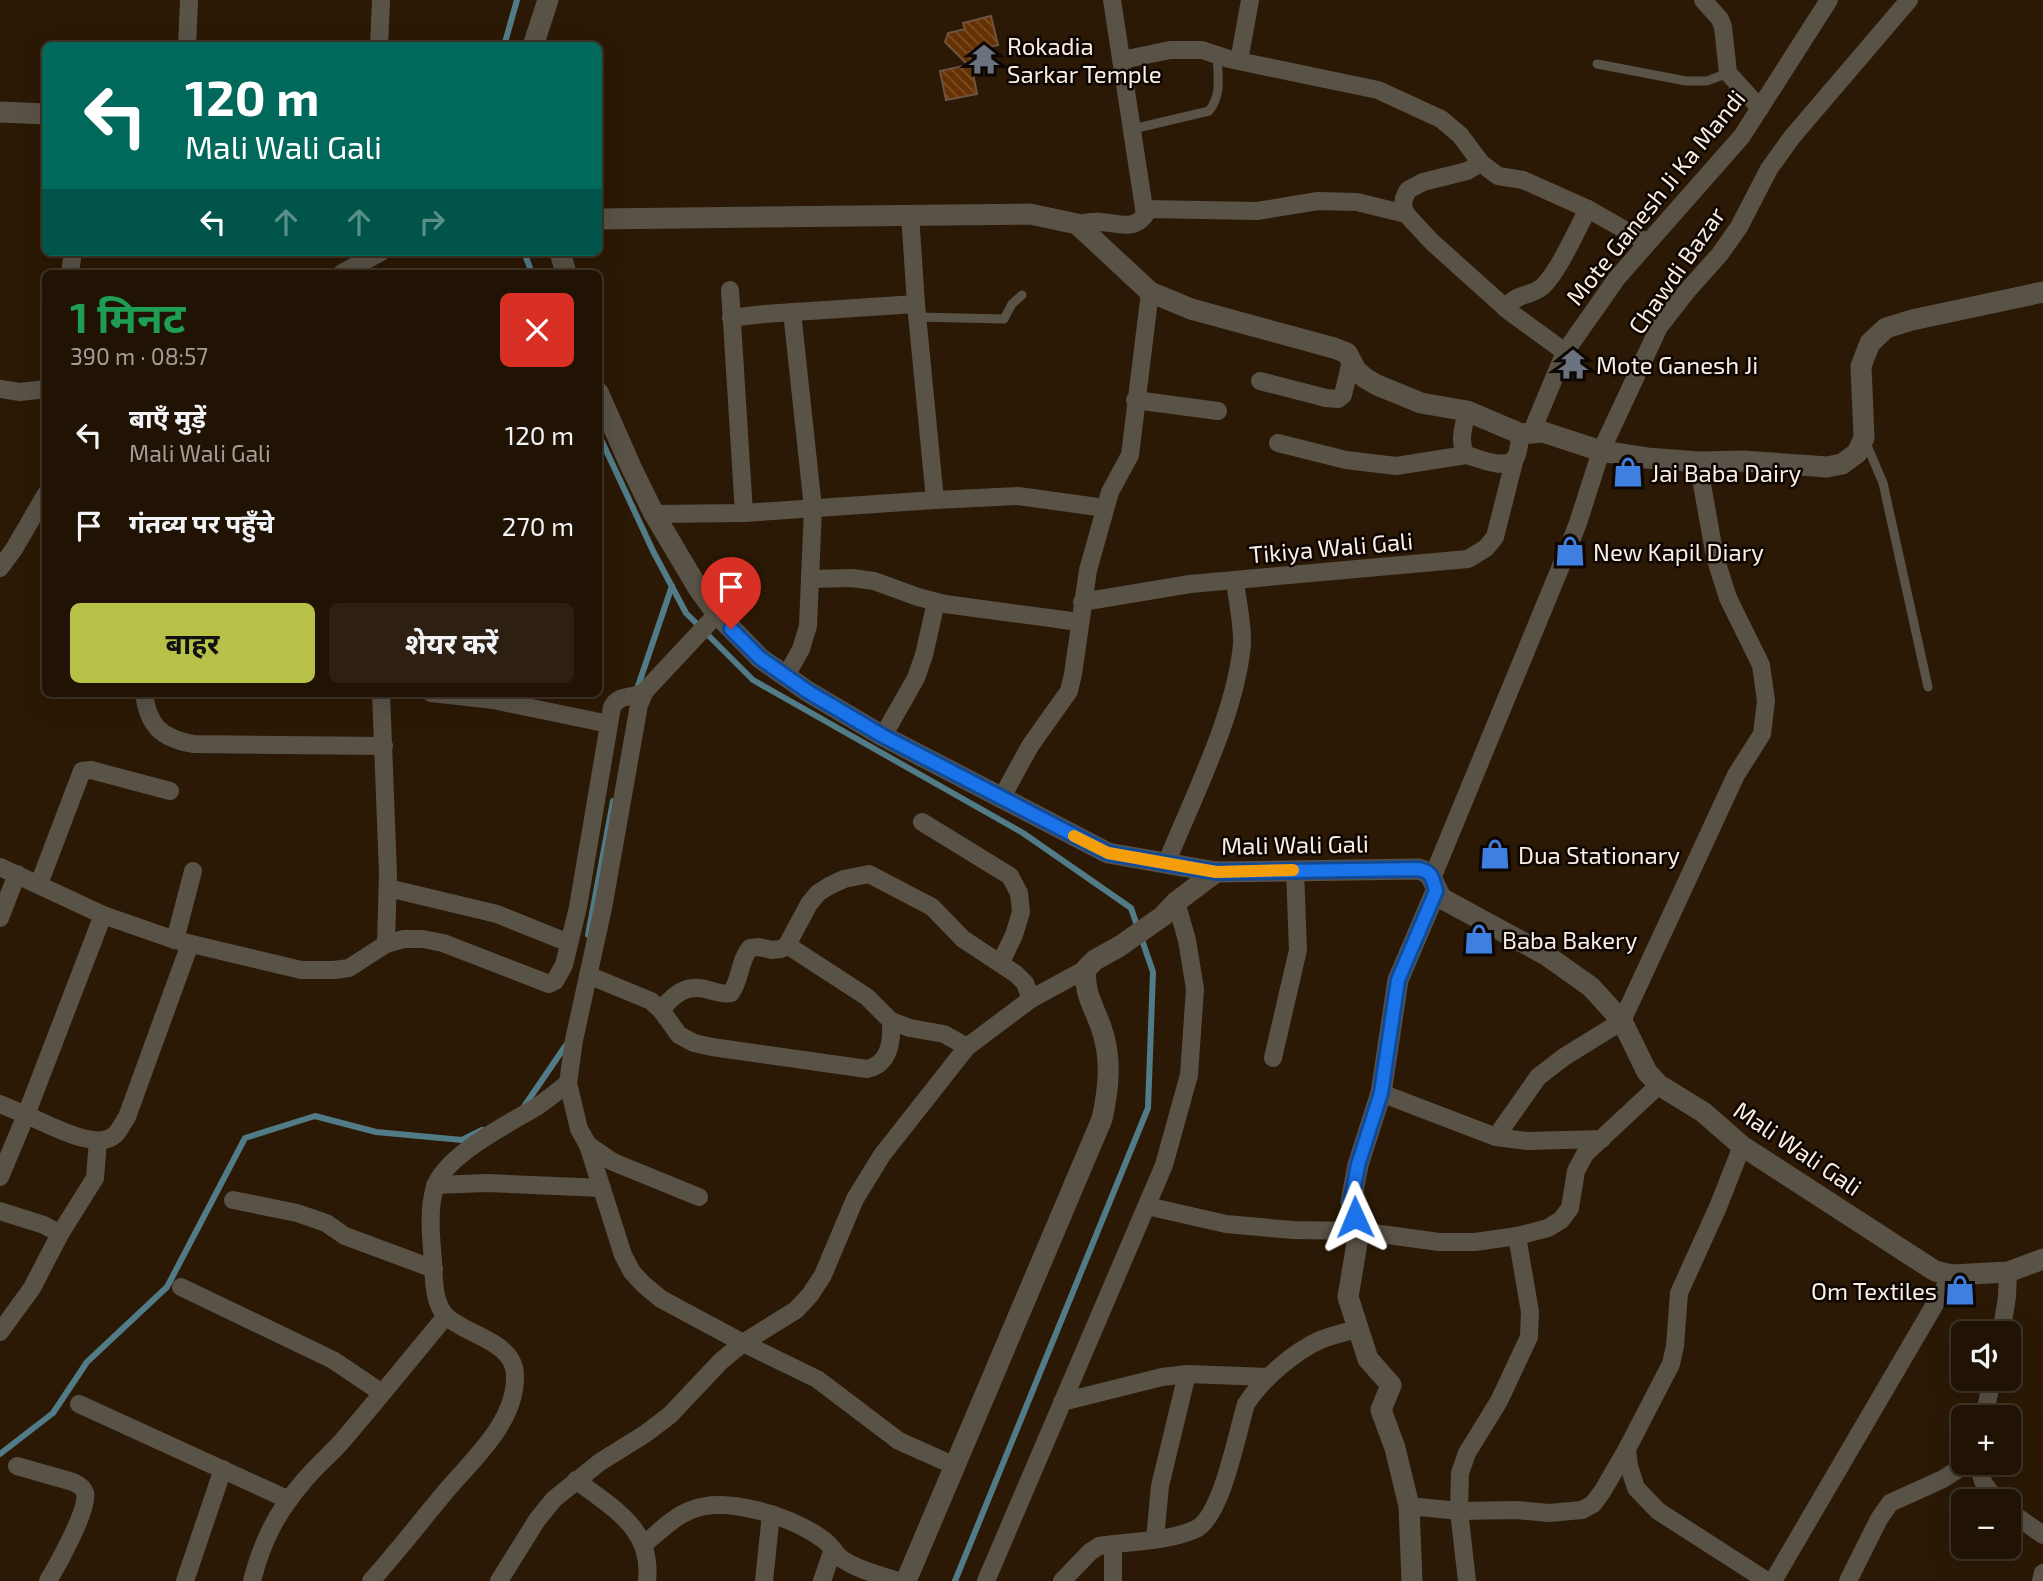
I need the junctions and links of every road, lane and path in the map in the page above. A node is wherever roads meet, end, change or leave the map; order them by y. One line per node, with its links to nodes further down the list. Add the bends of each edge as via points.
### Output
1 (189, 0): 9 (street)
2 (381, 0): 10 (street)
3 (548, 0): 11 (street)
4 (1112, 0): 13 (street)
5 (1250, 0): 14 (street)
6 (1703, 0): 16 (street, via 1723,27)
7 (1829, 0): 17 (street, Mote Ganesh Ji Ka Mandi)
8 (1909, 0): 51 (street, Chawdi Bazar, via 1792,137 1720,254 1659,327)
9 (187, 42)
10 (379, 42)
11 (534, 42)
12 (1217, 56): 13 (street, via 1202,50 1170,50); 14 (street); 20 (lane, via 1218,90 1209,111)
13 (1122, 60): 20 (street)
14 (1239, 61): 21 (street, via 1378,90 1441,119)
15 (1597, 64): 16 (lane, via 1686,81 1707,81)
16 (1728, 73): 17 (street)
17 (1760, 108): 28 (street, Mote Ganesh Ji Ka Mandi, via 1742,136)
18 (0, 112): 19 (street)
19 (42, 114)
20 (1133, 129): 22 (street)
21 (1481, 163): 23 (street, via 1498,176 1523,180); 25 (street, via 1408,190 1403,206)
22 (1144, 209): 25 (street, via 1257,211 1318,201 1357,202); 27 (street, via 1139,223 1129,226 1099,221)
23 (1588, 209): 28 (street); 35 (street, via 1543,286 1519,295)
24 (910, 214): 26 (street); 27 (street, via 1030,214); 36 (street)
25 (1406, 214): 35 (street)
26 (602, 219)
27 (1077, 224): 32 (street)
28 (1646, 242): 39 (street, Mote Ganesh Ji Ka Mandi)
29 (376, 256): 30 (street)
30 (363, 268)
31 (730, 290): 38 (street)
32 (1150, 292): 40 (street, via 1191,309 1334,348 1347,353); 45 (street)
33 (2043, 292): 49 (street, via 1886,328 1870,343 1861,366)
34 (1022, 295): 36 (lane, via 1004,320)
35 (1505, 308): 39 (street)
36 (917, 311): 37 (street); 55 (street)
37 (792, 312): 38 (street); 57 (street)
38 (732, 318): 59 (street)
39 (1566, 352): 48 (street, Mote Ganesh Ji Ka Mandi)
40 (1351, 361): 41 (street, via 1338,399); 47 (street, via 1377,385 1421,403)
41 (1260, 381)
42 (0, 390): 43 (street)
43 (42, 390)
44 (602, 401): 60 (street, Mali Wali Gali)
45 (1135, 401): 46 (street); 58 (street, via 1130,455)
46 (1218, 411)
47 (1467, 411): 48 (street); 52 (street, via 1461,440)
48 (1527, 433): 51 (street, via 1543,432); 53 (street, Tikiya Wali Gali)
49 (1864, 438): 54 (street, via 1857,453 1842,464 1827,467); 69 (lane, via 1883,483)
50 (1278, 443): 52 (street, via 1346,460 1396,466)
51 (1601, 451): 54 (street); 86 (street, Chawdi Bazar, via 1578,523)
52 (1466, 455): 53 (street, via 1503,465)
53 (1516, 458): 63 (street, Tikiya Wali Gali, via 1495,537 1468,559)
54 (1698, 462): 103 (street, via 1715,557 1728,598 1761,665 1766,701 1762,734 1736,775)
55 (935, 500): 57 (street); 58 (street, via 1018,496)
56 (42, 501): 61 (street)
57 (813, 508): 59 (street); 62 (street)
58 (1105, 508): 65 (street)
59 (744, 513): 60 (street)
60 (654, 514): 66 (street, Mali Wali Gali, via 698,588)
61 (0, 568)
62 (810, 579): 64 (street, via 874,581); 68 (street, via 808,626)
63 (1235, 580): 65 (street, Tikiya Wali Gali); 80 (street, via 1242,642 1236,682)
64 (936, 601): 67 (street); 75 (street, via 916,678)
65 (1082, 602): 67 (street)
66 (711, 620): 68 (street, Mali Wali Gali); 70 (street)
67 (1079, 622): 78 (street, via 1069,691 1030,746)
68 (786, 676): 75 (street, Mali Wali Gali)
69 (1928, 687)
70 (636, 694): 74 (street, via 616,700); 89 (street, via 639,705)
71 (145, 697): 76 (street, via 150,718 160,733 172,740)
72 (381, 697): 76 (street)
73 (466, 697): 74 (street)
74 (609, 724): 88 (street)
75 (883, 736): 78 (street, Mali Wali Gali)
76 (384, 747): 87 (street)
77 (170, 791): 85 (street, via 91,769 82,771)
78 (1001, 799): 80 (street, Mali Wali Gali, via 1108,853)
79 (922, 822): 97 (street, via 1010,877 1019,893 1021,912)
80 (1166, 864): 84 (street, Mali Wali Gali)
81 (8, 870): 85 (street); 92 (street)
82 (1295, 870): 84 (street, Mali Wali Gali); 86 (street, Mali Wali Gali, via 1418,869 1427,871); 105 (street, via 1298,950)
83 (193, 871): 93 (street)
84 (1216, 872): 90 (street)
85 (39, 884): 91 (street)
86 (1434, 884): 103 (street, Mali Wali Gali, via 1443,899 1546,955 1591,987); 108 (street, via 1398,980)
87 (388, 888): 94 (street, via 497,914); 95 (street)
88 (578, 907): 89 (street); 94 (street)
89 (603, 908): 99 (street)
90 (1170, 909): 98 (street); 121 (street, via 1187,940 1195,989 1189,1075 1164,1165)
91 (103, 915): 93 (street); 110 (street)
92 (0, 918)
93 (183, 942): 95 (street, via 301,970 349,968); 113 (street, via 127,1117 116,1134)
94 (569, 943): 95 (street, via 561,974 548,984 443,943 404,939)
95 (386, 944)
96 (787, 945): 97 (street, via 818,893 844,879 869,874 932,907 963,939); 101 (street, via 772,950 750,948 730,993 689,987 670,998); 102 (street, via 867,997)
97 (1001, 962): 100 (street, via 1026,983)
98 (1086, 969): 100 (street); 143 (street, via 1086,990 1109,1058 1102,1119)
99 (588, 975): 101 (street, via 651,1001); 106 (street)
100 (1031, 999): 104 (street)
101 (661, 1010): 102 (street, via 679,1035 694,1043 867,1069 876,1067 888,1051)
102 (891, 1021): 104 (street, via 944,1034)
103 (1622, 1021): 107 (street, Mali Wali Gali, via 1647,1072); 111 (street, via 1538,1077)
104 (967, 1047): 135 (street, via 882,1155 855,1199 810,1295 796,1310)
105 (1273, 1058)
106 (568, 1083): 114 (street, via 579,1129); 117 (street, via 467,1150)
107 (1659, 1085): 112 (street); 115 (street, Mali Wali Gali, via 1703,1112)
108 (1381, 1093): 111 (street); 123 (street, via 1351,1202)
109 (0, 1104): 110 (street)
110 (26, 1115): 113 (street); 116 (street)
111 (1496, 1137): 112 (street)
112 (1602, 1139): 125 (street, via 1585,1154 1576,1171 1570,1208 1561,1220)
113 (99, 1141): 124 (street, via 95,1178)
114 (588, 1145): 118 (street); 119 (street, via 613,1163)
115 (1742, 1146): 129 (street, Mali Wali Gali, via 1935,1270); 141 (street, via 1679,1293 1671,1364)
116 (0, 1177)
117 (435, 1185): 118 (street); 127 (street)
118 (602, 1188): 135 (street, via 632,1272 661,1298)
119 (699, 1197)
120 (233, 1200): 127 (street, via 326,1223 345,1236)
121 (1147, 1206): 123 (street, via 1226,1224); 139 (street)
122 (0, 1211): 124 (street)
123 (1359, 1231): 125 (street, via 1439,1242); 133 (street, via 1348,1297)
124 (60, 1234): 134 (street, via 32,1288)
125 (1517, 1236): 149 (street, via 1530,1312 1529,1338 1467,1453 1460,1473)
126 (2043, 1259): 128 (street, Mali Wali Gali)
127 (433, 1269): 131 (street, via 439,1304)
128 (2008, 1272): 129 (street, Mali Wali Gali); 132 (street)
129 (1952, 1275): 174 (street)
130 (181, 1287): 138 (street, via 333,1360)
131 (446, 1316): 138 (street); 161 (street, via 507,1354 516,1373 514,1392 491,1439)
132 (2003, 1321)
133 (1357, 1329): 137 (street, via 1321,1339); 148 (street, via 1368,1359 1391,1385 1381,1410)
134 (0, 1332)
135 (743, 1343): 143 (street, via 817,1379 899,1441); 146 (street, via 670,1415)
136 (1187, 1374): 137 (street); 139 (street); 153 (street, via 1160,1486)
137 (1268, 1377): 153 (street, via 1246,1404 1210,1518 1197,1528)
138 (382, 1393): 147 (street)
139 (1062, 1402): 168 (street)
140 (79, 1404): 144 (street)
141 (1627, 1449): 149 (street, via 1602,1492 1582,1510); 173 (street, via 1636,1488 1658,1511)
142 (17, 1466): 158 (street, via 73,1482 85,1493 75,1529)
143 (955, 1466): 167 (street)
144 (223, 1469): 147 (street); 159 (street)
145 (1951, 1473): 175 (street, via 1890,1503)
146 (576, 1480): 155 (street, via 633,1525); 162 (street, via 537,1520)
147 (289, 1500): 160 (street, via 259,1550)
148 (1409, 1506): 149 (street); 171 (street)
149 (1459, 1511): 172 (street)
150 (771, 1514): 155 (street, via 707,1504 688,1510); 156 (street, via 811,1532); 164 (street)
151 (2021, 1519): 152 (street)
152 (2043, 1535)
153 (1155, 1539): 154 (street)
154 (1114, 1544): 169 (street, via 1090,1552); 170 (street)
155 (643, 1545): 163 (street)
156 (833, 1549): 165 (street); 166 (street, via 855,1566)
157 (2043, 1573): 176 (street)
158 (48, 1581)
159 (185, 1581)
160 (251, 1581)
161 (371, 1581)
162 (499, 1581)
163 (647, 1581)
164 (764, 1581)
165 (822, 1581)
166 (898, 1581)
167 (906, 1581)
168 (986, 1581)
169 (1062, 1581)
170 (1113, 1581)
171 (1412, 1581)
172 (1466, 1581)
173 (1767, 1581)
174 (1773, 1581)
175 (1848, 1581)
176 (2040, 1581)

